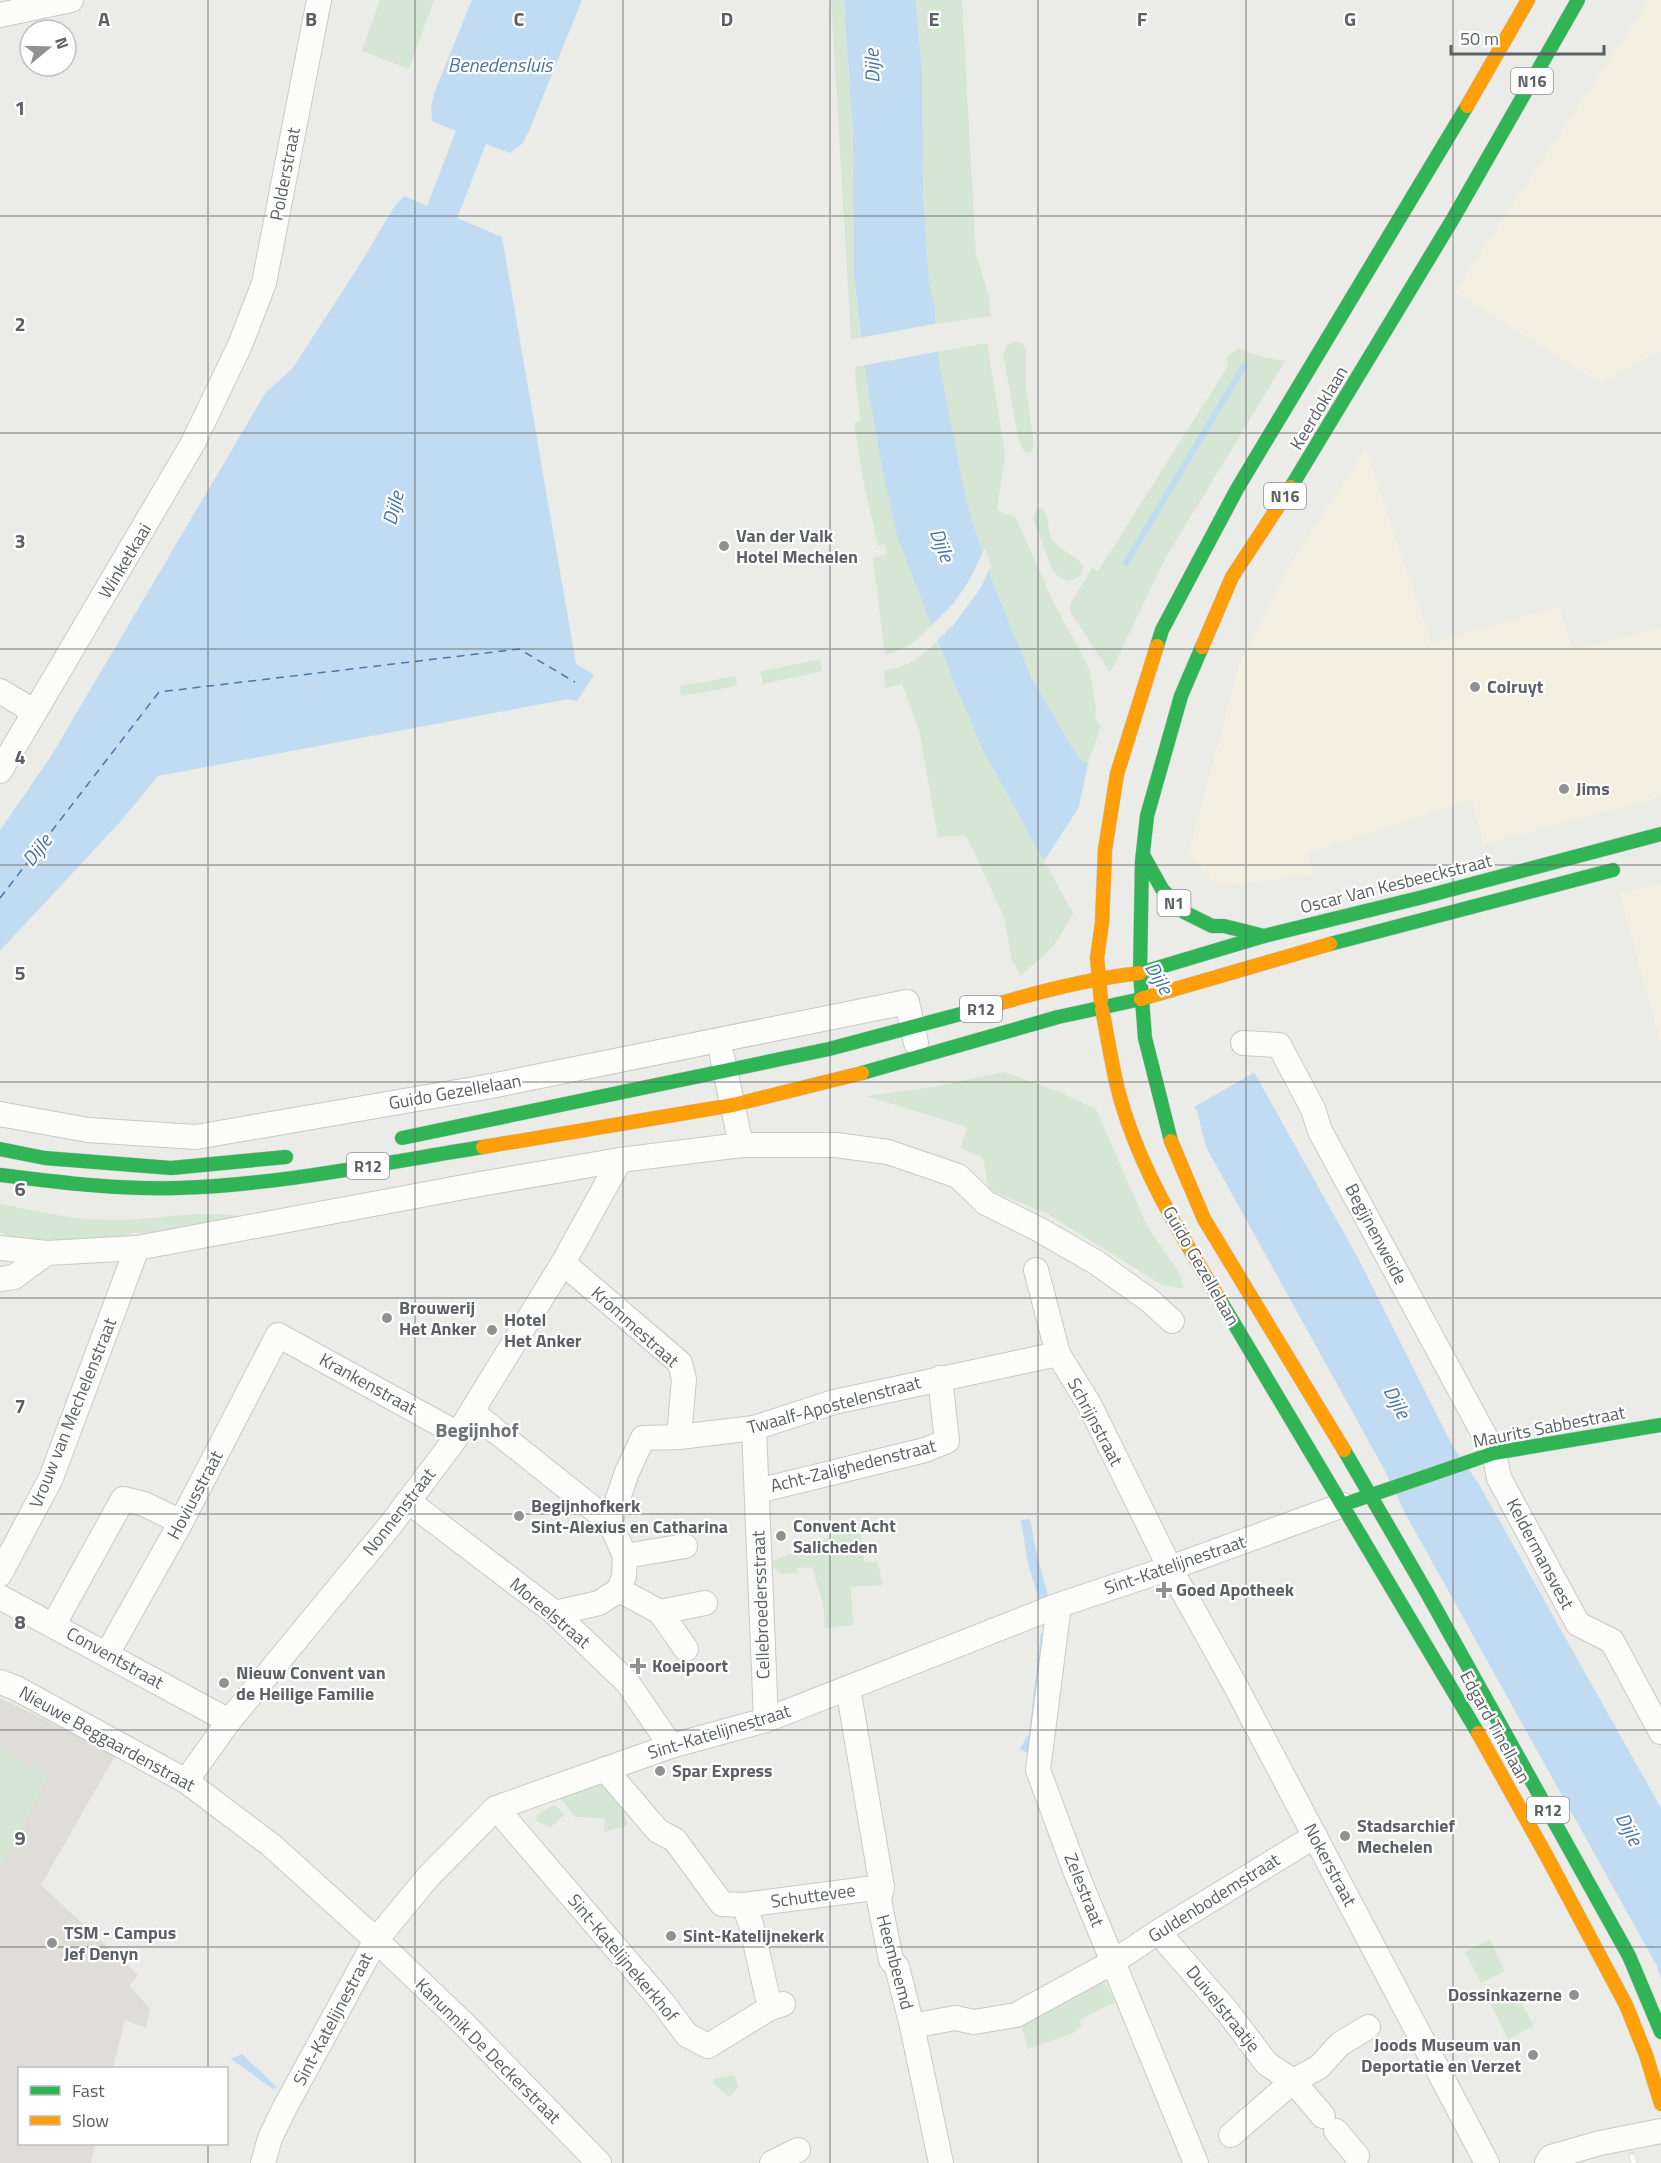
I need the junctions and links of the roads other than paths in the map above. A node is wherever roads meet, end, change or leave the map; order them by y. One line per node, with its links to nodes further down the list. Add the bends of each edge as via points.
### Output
1 (71, 0): 5 (street)
2 (319, 0): 6 (street, Polderstraat, via 264,283)
3 (1528, 0): 15 (main road, Keerdoklaan / N16, via 1237,489 1162,630 1117,774 1105,849 1097,958)
4 (1578, 0): 11 (main road, Keerdoklaan / N16, via 1338,411 1232,577 1180,696 1147,816)
5 (0, 15)
6 (240, 345): 8 (street, Winketkaai, via 176,473)
7 (0, 691): 8 (street)
8 (35, 712): 9 (street, Winketkaai)
9 (0, 771)
10 (1661, 834): 13 (main road, Oscar Van Kesbeeckstraat / N1)
11 (1143, 858): 13 (main road, N1, via 1162,889 1184,912 1212,926); 14 (main road, N16)
12 (1628, 866): 16 (main road)
13 (1264, 936): 14 (main road, Oscar Van Kesbeeckstraat / N1)
14 (1140, 973): 15 (main road, Guido Gezellelaan / R12); 16 (main road, Guido Gezellelaan / R12)
15 (1103, 978): 17 (main road, Guido Gezellelaan / R12); 18 (main road, Guido Gezellelaan / R12, via 1049,989)
16 (1141, 999): 17 (main road, R12); 47 (main road, Guido Gezellelaan / R12, via 1168,1135 1204,1219)
17 (1102, 1009): 21 (main road, R12, via 1058,1017); 49 (main road, Guido Gezellelaan / R12, via 1117,1088 1156,1190)
18 (913, 1028): 20 (main road, Guido Gezellelaan / R12); 20 (street, Guido Gezellelaan, via 907,1002); 21 (street)
19 (1243, 1043): 45 (street, Begijnenweide, via 1279,1045)
20 (722, 1055): 22 (street); 23 (street, Guido Gezellelaan, via 486,1087 196,1137 88,1130); 24 (main road, Guido Gezellelaan / R12)
21 (919, 1056): 22 (main road, R12)
22 (733, 1105): 25 (street); 29 (main road, R12, via 288,1179 221,1186 112,1187)
23 (0, 1114)
24 (384, 1141)
25 (741, 1145): 28 (street); 36 (street, via 836,1145 888,1152 958,1176 986,1203 1097,1263 1149,1300)
26 (0, 1149): 27 (main road, via 45,1158 171,1168)
27 (295, 1155)
28 (621, 1160): 31 (street); 33 (street, Nonnenstraat)
29 (0, 1174)
30 (0, 1248): 32 (street)
31 (136, 1248): 32 (street); 55 (street, Vrouw van Mechelenstraat, via 51,1478)
32 (47, 1253): 35 (street, via 14,1277)
33 (563, 1263): 40 (street, Nonnenstraat); 44 (street, Krommestraat, via 680,1363 684,1379)
34 (1036, 1270): 38 (street, Schrijnstraat)
35 (0, 1279)
36 (1172, 1322)
37 (278, 1335): 43 (street, Krankenstraat); 50 (street, Hoviusstraat)
38 (1058, 1354): 39 (street, Twaalf-Apostelenstraat); 54 (street, Schrijnstraat, via 1089,1404)
39 (940, 1378): 42 (street, Twaalf-Apostelenstraat, via 834,1402); 46 (street, Acht-Zalighedenstraat, via 947,1442)
40 (472, 1412): 43 (street, Nonnenstraat); 51 (street)
41 (1661, 1425): 45 (main road, Maurits Sabbestraat)
42 (754, 1428): 44 (street, Twaalf-Apostelenstraat); 46 (street, Acht-Zalighedenstraat)
43 (458, 1434): 48 (street, Nonnenstraat)
44 (679, 1437): 51 (street, Twaalf-Apostelenstraat, via 643,1438)
45 (1484, 1455): 47 (main road, Maurits Sabbestraat); 69 (street, Keldermansvest, via 1578,1624 1612,1641)
46 (757, 1491): 67 (street, Cellebroedersstraat)
47 (1371, 1494): 49 (main road, Maurits Sabbestraat); 82 (main road, Edgard Tinellaan / R12, via 1629,1956)
48 (408, 1501): 61 (street, Moreelstraat); 68 (street, Nonnenstraat)
49 (1343, 1505): 54 (street, Sint-Katelijnestraat); 84 (main road, Edgard Tinellaan / R12, via 1452,1687 1600,1955 1626,2005)
50 (181, 1522): 62 (street, via 144,1504 123,1499); 64 (street, Hoviusstraat)
51 (610, 1522): 53 (street)
52 (685, 1546): 53 (street)
53 (625, 1556): 56 (street)
54 (1170, 1568): 59 (street, Sint-Katelijnestraat); 74 (street, Nokerstraat)
55 (0, 1574)
56 (619, 1590): 60 (street); 61 (street, via 598,1603)
57 (0, 1597): 62 (street, Conventstraat)
58 (705, 1603): 60 (street)
59 (1059, 1605): 66 (street, Sint-Katelijnestraat); 79 (street, Zelestraat, via 1038,1770)
60 (660, 1612): 63 (street)
61 (555, 1613): 70 (street, Moreelstraat, via 627,1682)
62 (54, 1624): 64 (street, Conventstraat)
63 (686, 1649)
64 (107, 1654): 68 (street, Conventstraat)
65 (0, 1682): 72 (street, Nieuwe Beggaardenstraat)
66 (848, 1688): 67 (street, Sint-Katelijnestraat); 75 (street, Heembeemd)
67 (766, 1720): 70 (street, Sint-Katelijnestraat)
68 (229, 1721): 72 (street, Nonnenstraat)
69 (1661, 1732)
70 (671, 1746): 71 (street, Sint-Katelijnestraat)
71 (605, 1769): 73 (street, Sint-Katelijnestraat); 76 (street, via 658,1831 675,1840 722,1904)
72 (186, 1781): 78 (street, Nieuwe Beggaardenstraat, via 271,1845)
73 (496, 1808): 76 (street, Sint-Katelijnekerkhof, via 687,2035 708,2046 776,2006); 78 (street, Sint-Katelijnestraat, via 428,1877)
74 (1315, 1836): 77 (street, Guldenbodemstraat); 94 (street, Nokerstraat)
75 (882, 1887): 76 (street, Schuttevee); 80 (street, Heembeemd, via 879,1900 891,1960 897,1967)
76 (744, 1905)
77 (1158, 1932): 79 (street, Guldenbodemstraat); 83 (street, Duivelstraatje, via 1267,2064)
78 (376, 1940): 89 (street, Sint-Katelijnestraat, via 284,2109); 90 (street, Kanunnik De Deckerstraat)
79 (1113, 1962): 80 (street, Guldenbodemstraat, via 1016,2014 974,2022 955,2018); 93 (street, Zelestraat)
80 (912, 2026): 92 (street, Heembeemd)
81 (1368, 2027): 83 (street, via 1340,2044 1319,2067)
82 (1661, 2032)
83 (1293, 2081): 86 (street); 88 (street, Duivelstraatje)
84 (1661, 2104)
85 (1661, 2131): 95 (street, via 1600,2143 1551,2157)
86 (1231, 2135)
87 (798, 2150): 91 (street)
88 (1357, 2156)
89 (263, 2163)
90 (599, 2163)
91 (772, 2163)
92 (941, 2163)
93 (1196, 2163)
94 (1487, 2163)
95 (1546, 2163)

